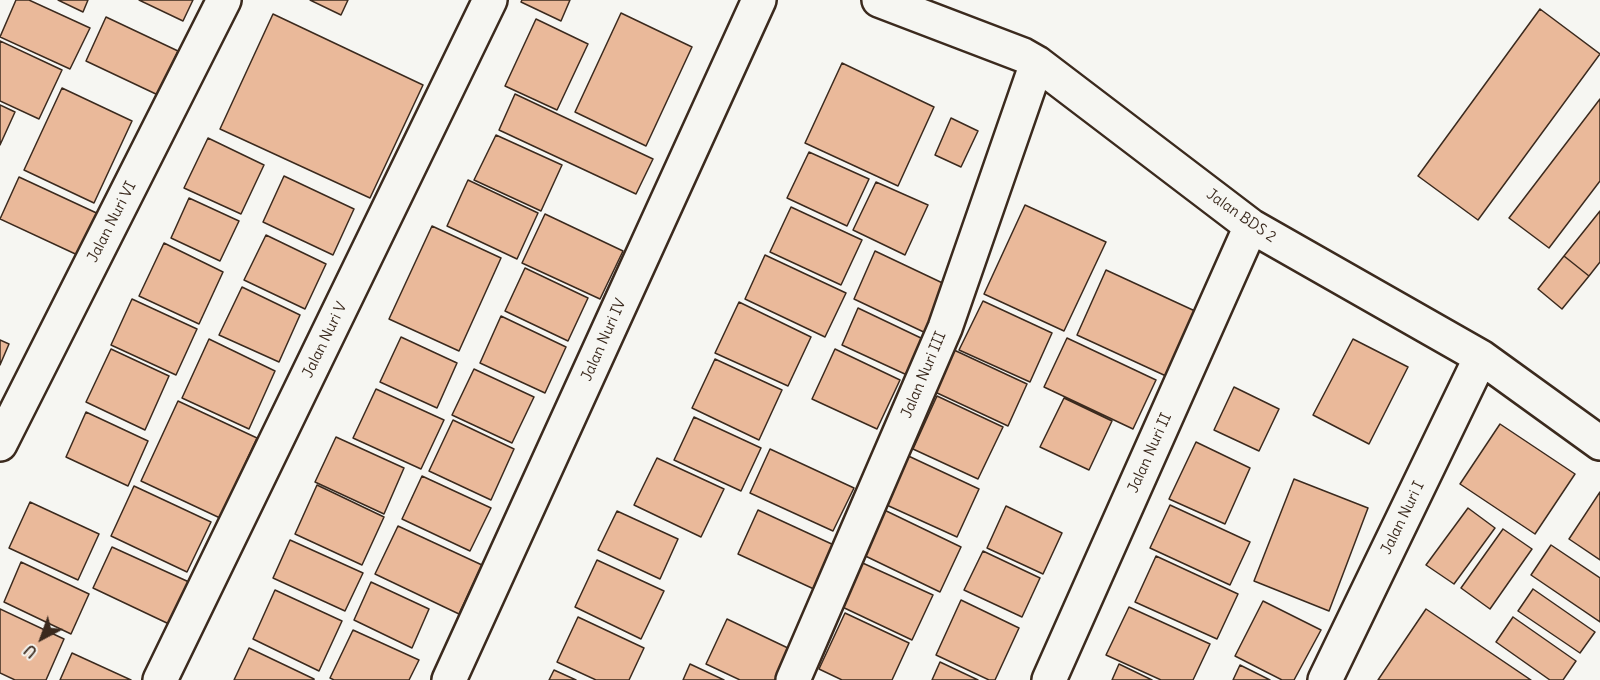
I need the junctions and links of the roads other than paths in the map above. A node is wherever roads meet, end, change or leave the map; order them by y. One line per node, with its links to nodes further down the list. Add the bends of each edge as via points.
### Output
1 (224, 0): 9 (street, Jalan Nuri VI)
2 (489, 0): 10 (street, Jalan Nuri V)
3 (759, 0): 11 (street, Jalan Nuri IV)
4 (879, 0): 5 (street, Jalan BDS 2)
5 (1037, 63): 6 (street, Jalan BDS 2); 12 (street, Jalan Nuri III, via 945,328)
6 (1251, 226): 7 (street, Jalan BDS 2); 13 (street, Jalan Nuri II)
7 (1480, 357): 8 (street, Jalan BDS 2); 14 (street, Jalan Nuri I)
8 (1600, 442)
9 (0, 444)
10 (160, 680)
11 (449, 680)
12 (793, 680)
13 (1049, 680)
14 (1325, 680)

